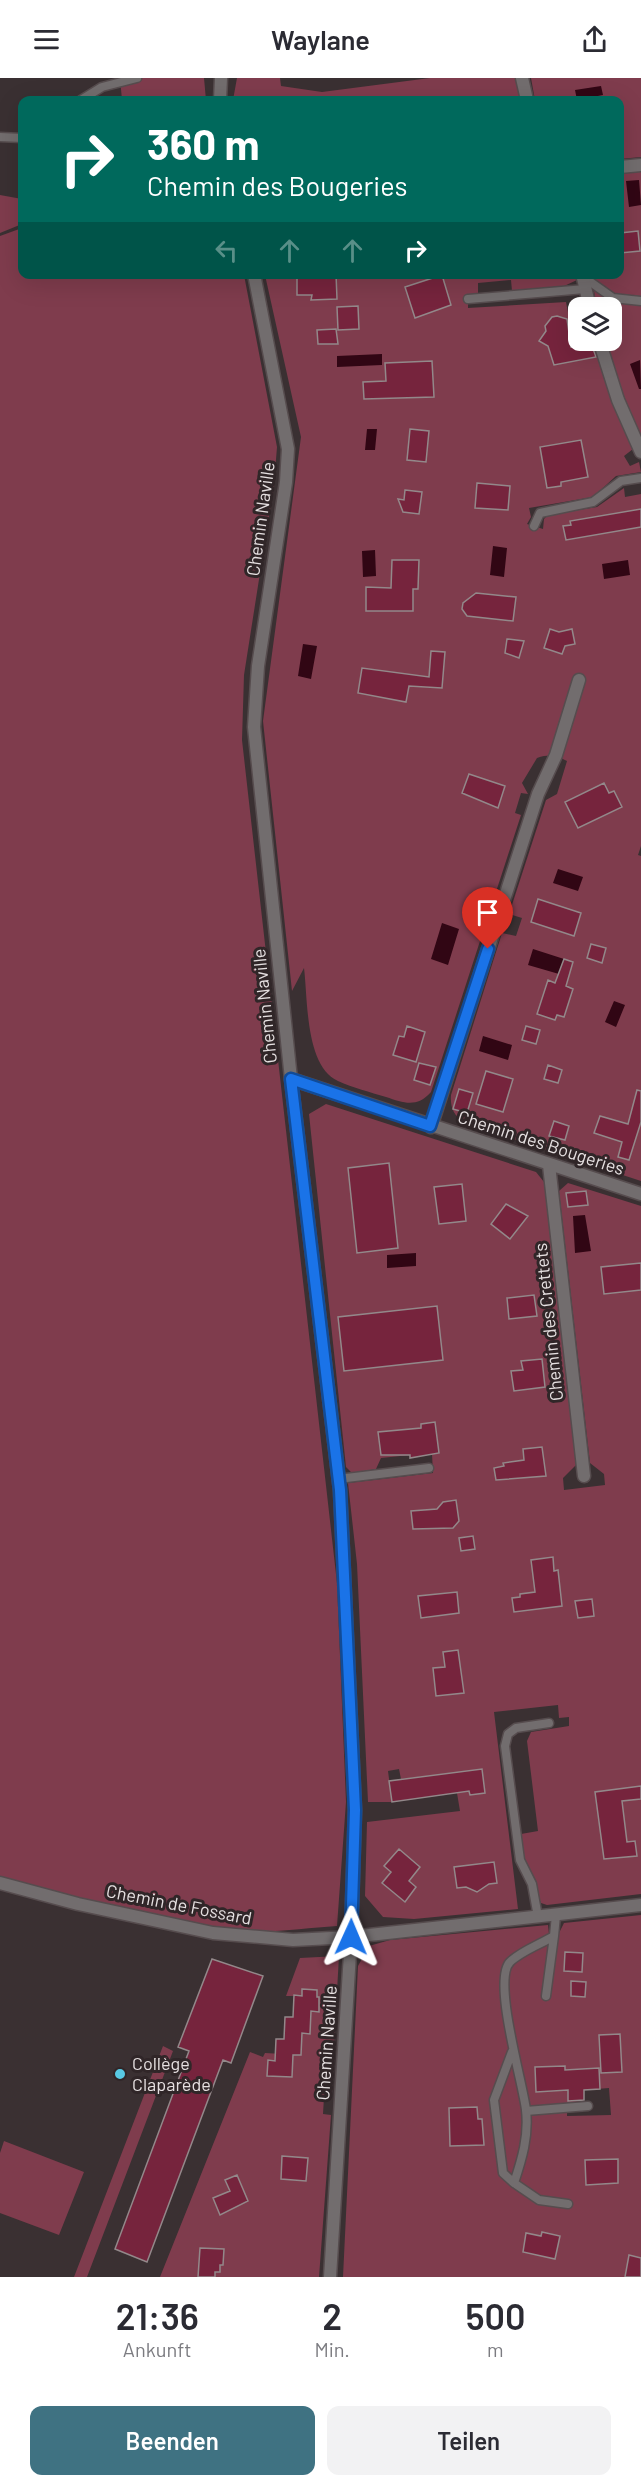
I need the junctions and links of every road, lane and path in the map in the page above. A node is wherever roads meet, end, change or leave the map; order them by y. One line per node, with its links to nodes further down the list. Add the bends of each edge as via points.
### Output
1 (137, 78): 4 (lane, via 102,87)
2 (221, 78): 5 (street)
3 (522, 78): 6 (street)
4 (87, 96)
5 (220, 96)
6 (526, 96)
7 (0, 137): 8 (lane)
8 (18, 138)
9 (641, 165): 10 (street)
10 (624, 167)
11 (255, 279): 25 (street, Chemin Naville, via 288,441 286,482 258,666 254,727)
12 (583, 279): 14 (street)
13 (586, 279): 17 (lane, via 613,298)
14 (585, 289): 15 (street); 16 (lane)
15 (587, 297)
16 (468, 299)
17 (641, 301)
18 (602, 351): 19 (street)
19 (641, 452)
20 (641, 478): 21 (lane, via 621,482 593,502)
21 (540, 513): 22 (lane); 23 (lane)
22 (530, 514)
23 (534, 526)
24 (579, 680): 26 (street, Chemin des Bougeries)
25 (291, 1079): 26 (street, Chemin des Bougeries); 31 (street, Chemin Naville)
26 (430, 1126): 27 (street, Chemin des Bougeries)
27 (549, 1165): 28 (street, Chemin des Bougeries); 30 (street, Chemin des Crettets)
28 (641, 1194)
29 (429, 1468): 31 (lane)
30 (584, 1476)
31 (338, 1479): 38 (street, Chemin Naville, via 355,1810)
32 (549, 1724): 36 (lane, via 516,1728 508,1734 505,1746 519,1860 532,1884)
33 (1, 1887): 38 (street, Chemin de Fossard, via 213,1933 293,1940)
34 (641, 1905): 35 (street, Chemin de Fossard)
35 (556, 1915): 36 (street, Chemin de Fossard); 37 (lane)
36 (538, 1917): 38 (street, Chemin de Fossard)
37 (554, 1936): 39 (lane); 40 (lane, via 510,1961 503,1973)
38 (351, 1937): 45 (street, Chemin Naville)
39 (546, 1996)
40 (512, 2052): 42 (lane); 43 (lane, via 494,2100 503,2173)
41 (588, 2106): 42 (lane)
42 (526, 2111): 43 (lane, via 525,2150)
43 (514, 2182): 44 (lane, via 540,2200)
44 (568, 2204)
45 (330, 2277)

